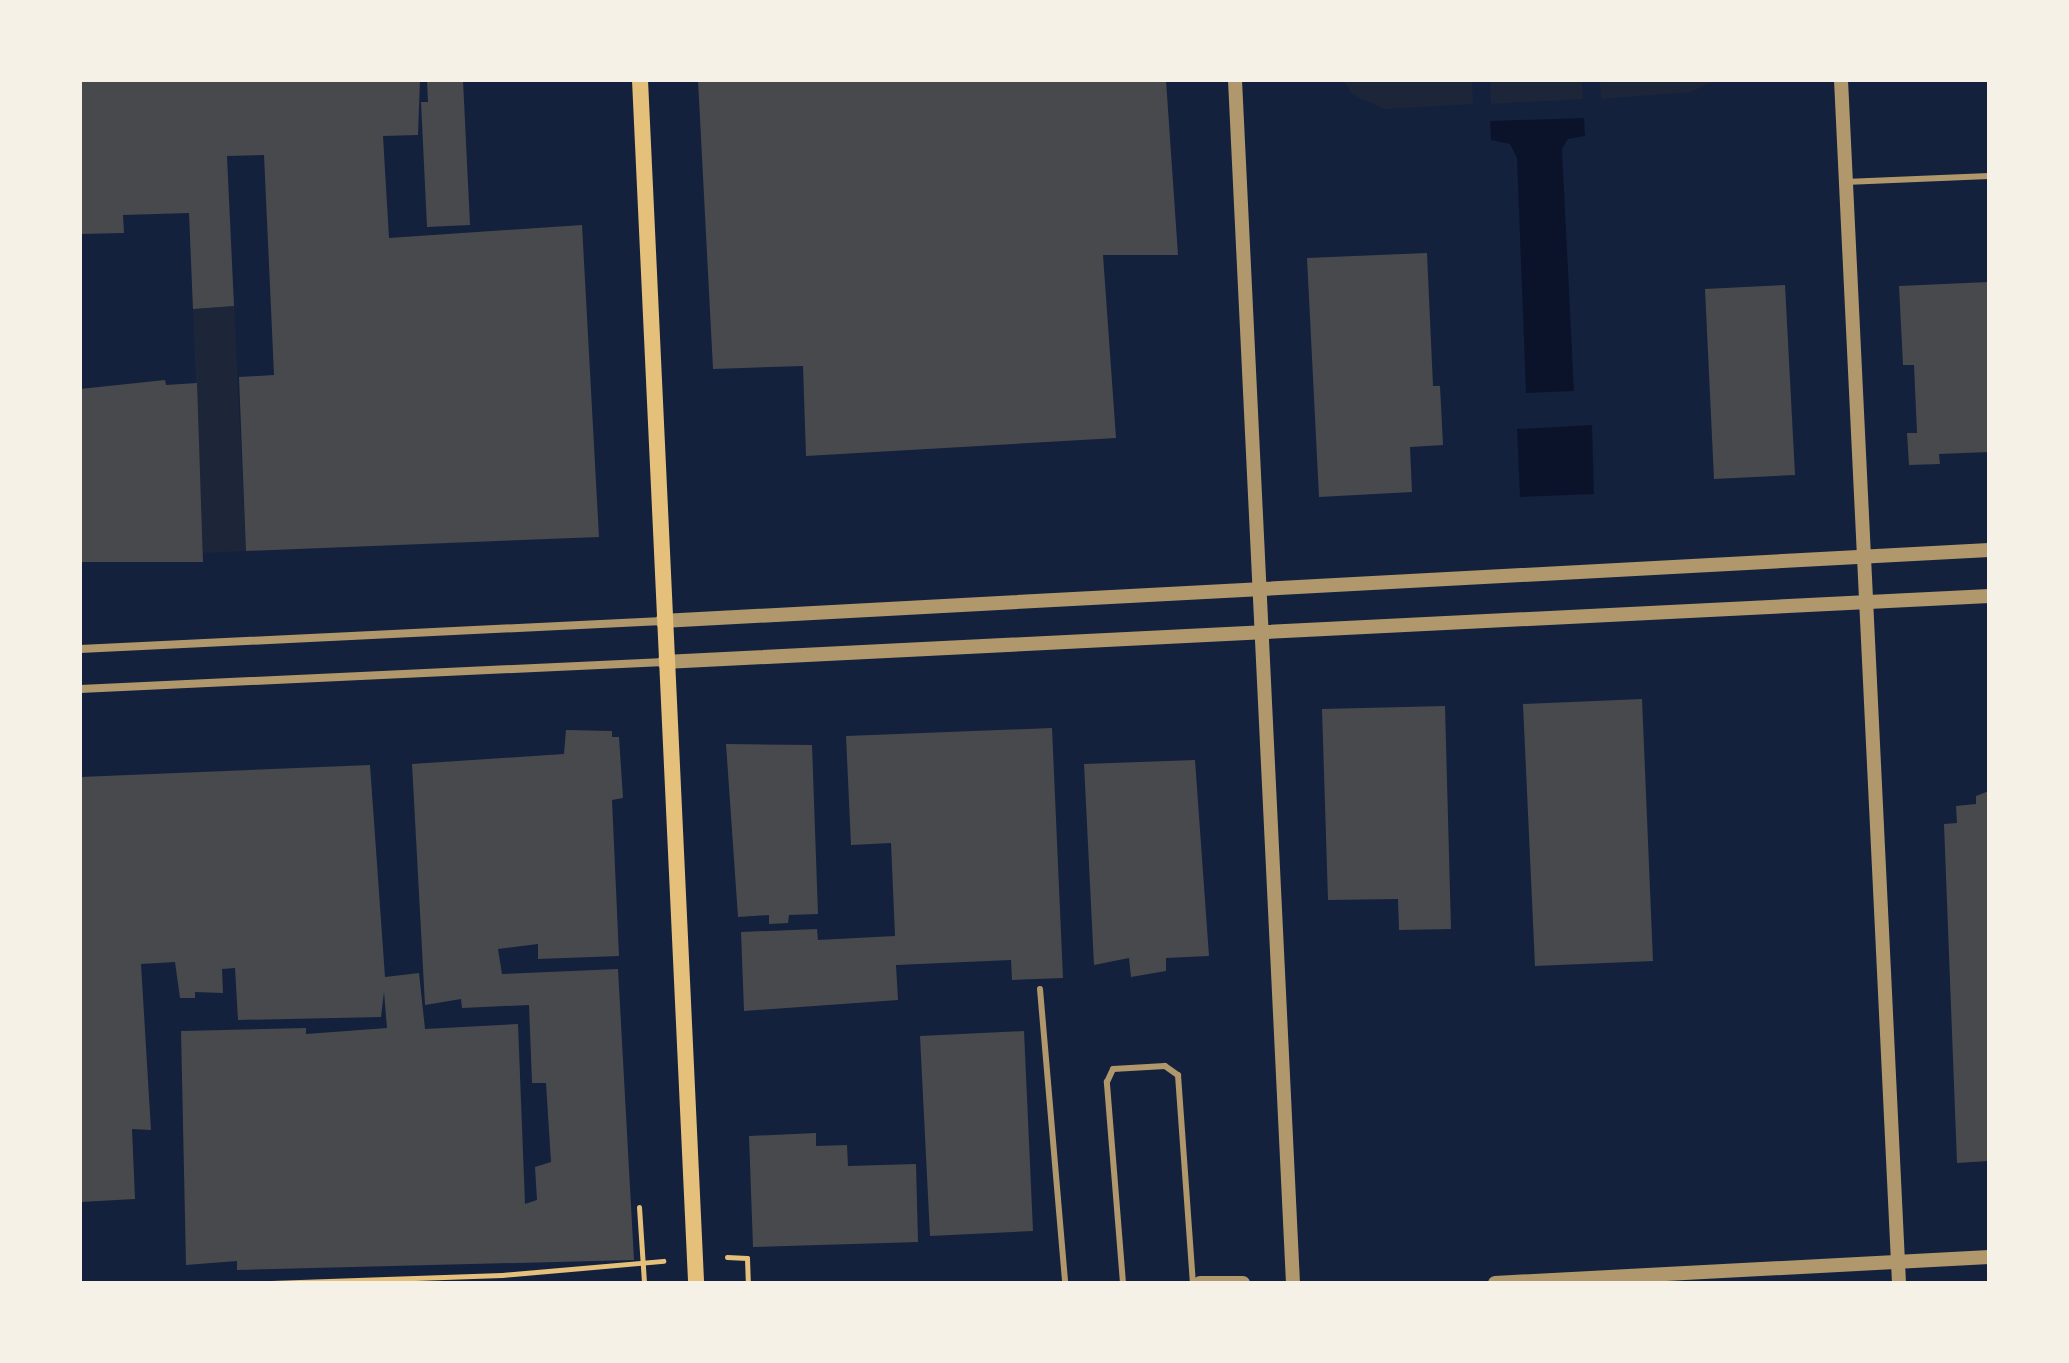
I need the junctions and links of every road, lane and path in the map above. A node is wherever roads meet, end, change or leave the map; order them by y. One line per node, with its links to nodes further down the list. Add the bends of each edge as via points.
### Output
1 (640, 80): 11 (main road)
2 (1235, 80): 8 (street)
3 (1841, 80): 5 (street)
4 (1989, 176): 5 (lane)
5 (1845, 182): 7 (street)
6 (1989, 550): 7 (street)
7 (1862, 557): 8 (street); 10 (street)
8 (1259, 590): 11 (street); 12 (street)
9 (1989, 596): 10 (street)
10 (1863, 602): 12 (street); 21 (street)
11 (662, 621): 13 (street); 14 (main road)
12 (1261, 632): 14 (street); 34 (street)
13 (80, 649)
14 (664, 662): 15 (street); 27 (main road)
15 (80, 689)
16 (1040, 989): 29 (lane)
17 (639, 1207): 22 (path)
18 (727, 1257): 28 (path, via 747,1258)
19 (1989, 1257): 21 (street)
20 (663, 1261): 22 (path)
21 (1898, 1261): 35 (street); 36 (street)
22 (643, 1263): 25 (path, via 502,1275); 26 (path)
23 (105, 1283): 24 (path)
24 (167, 1283)
25 (271, 1283)
26 (644, 1283)
27 (696, 1283)
28 (748, 1283)
29 (1065, 1283)
30 (1123, 1283): 31 (lane, via 1107,1082 1113,1069 1165,1066 1178,1075)
31 (1193, 1283)
32 (1200, 1283): 33 (street)
33 (1243, 1283)
34 (1293, 1283)
35 (1495, 1283)
36 (1899, 1283)

